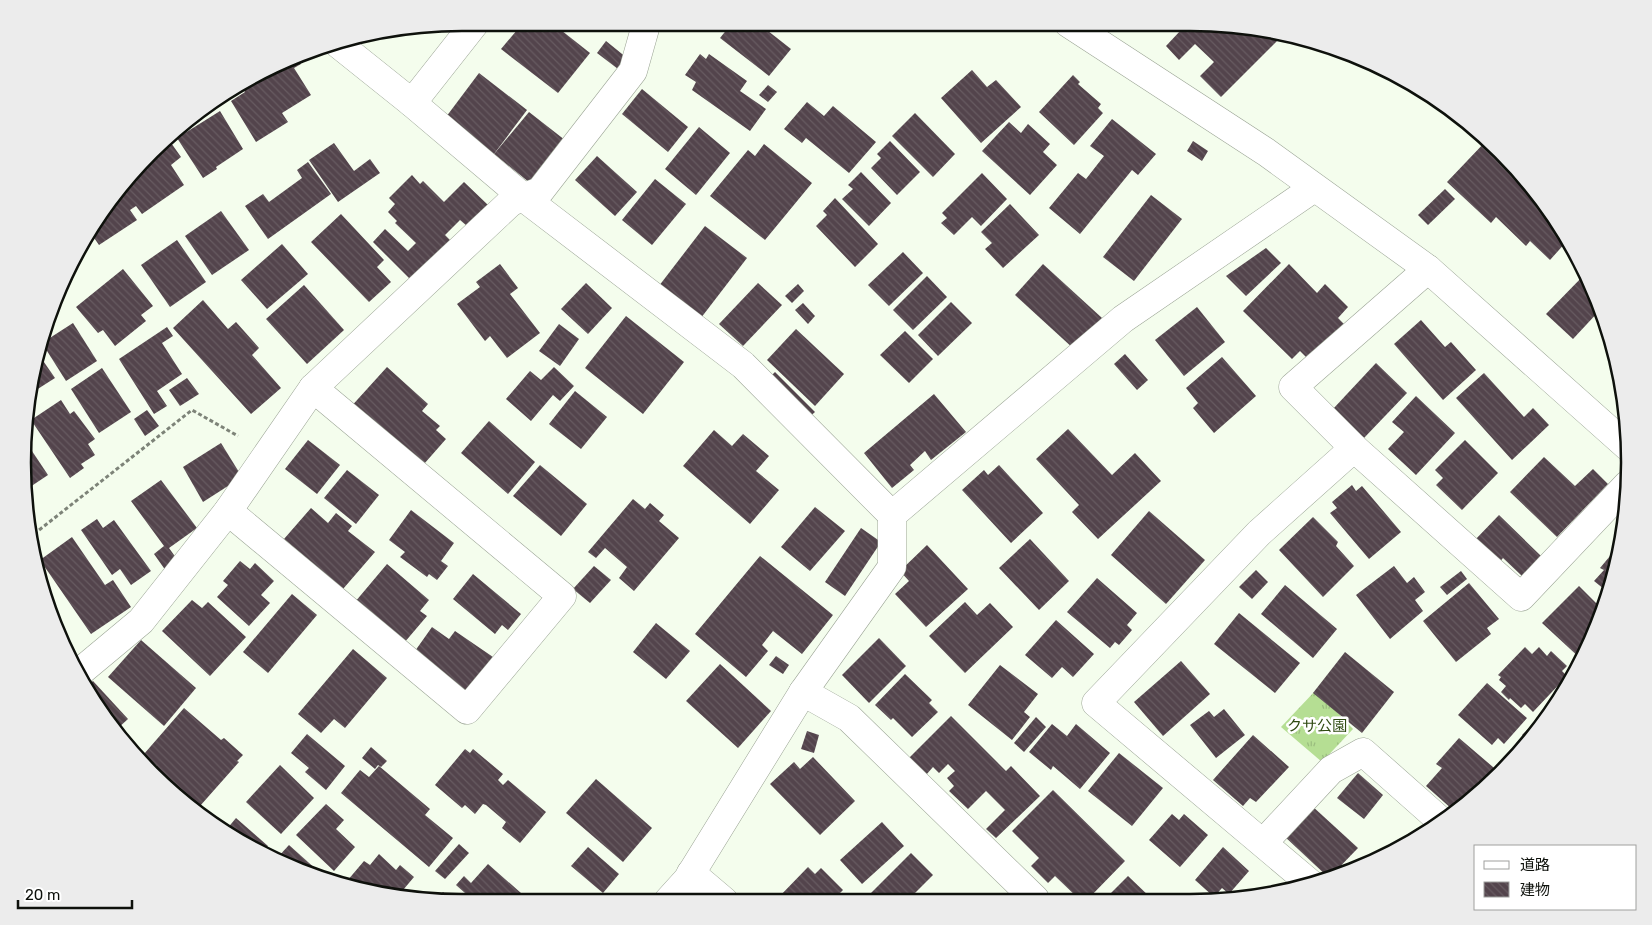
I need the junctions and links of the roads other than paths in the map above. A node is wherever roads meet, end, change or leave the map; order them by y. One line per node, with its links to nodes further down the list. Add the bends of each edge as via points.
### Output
1 (468, 31): 5 (street)
2 (644, 31): 7 (street, via 633,71 540,191)
3 (1080, 31): 6 (street, via 1266,152)
4 (344, 48): 5 (street)
5 (412, 103): 7 (street)
6 (1314, 188): 8 (street); 14 (street, via 1123,320)
7 (523, 197): 9 (street, via 511,202); 14 (street, via 743,365)
8 (1428, 269): 10 (street); 11 (street, via 1293,387)
9 (313, 388): 13 (street); 13 (street, via 562,596 467,710)
10 (1620, 440)
11 (1354, 448): 12 (street, via 1521,597); 18 (street, via 1259,532 1096,703)
12 (1620, 493)
13 (228, 511): 15 (street, via 141,622)
14 (892, 515): 16 (street, via 892,567)
15 (84, 669)
16 (803, 692): 19 (street); 23 (street, via 849,718)
17 (1436, 816): 18 (street, via 1363,752 1331,770)
18 (1264, 842): 20 (street)
19 (691, 873): 21 (street); 22 (street)
20 (1304, 878)
21 (674, 894)
22 (716, 894)
23 (1029, 894)

